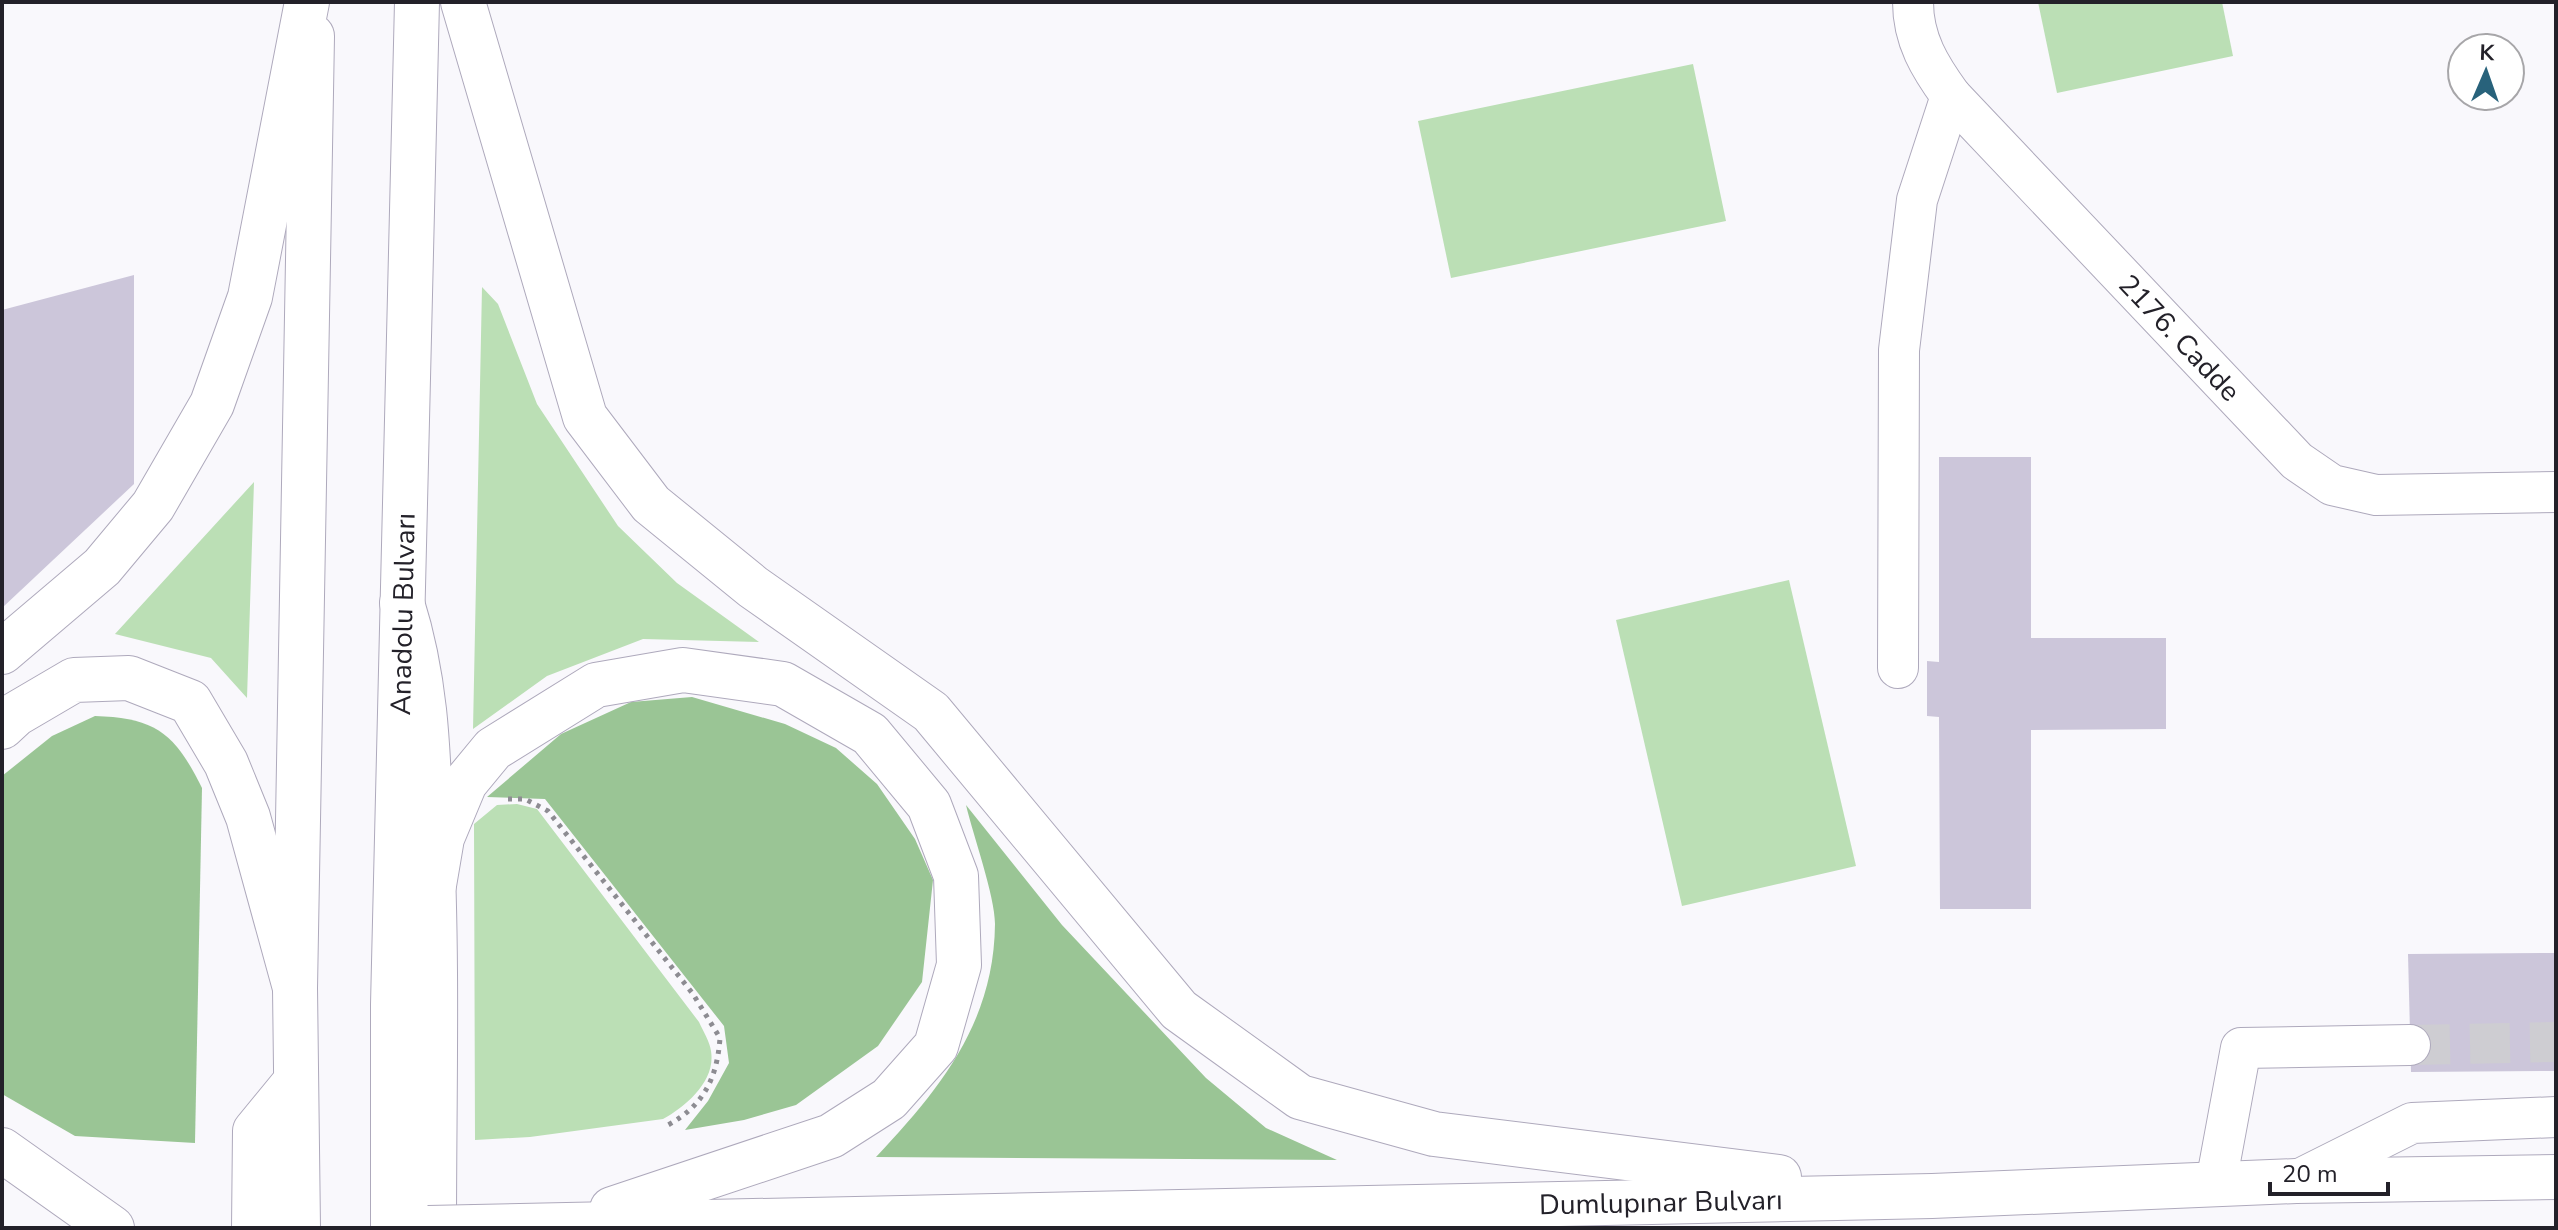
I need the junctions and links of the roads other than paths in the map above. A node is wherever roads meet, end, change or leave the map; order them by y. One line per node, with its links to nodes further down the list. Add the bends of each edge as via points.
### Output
1 (310, 2): 8 (main road, via 250,297 212,404 153,506 102,567); 12 (main road)
2 (417, 2): 7 (main road, Anadolu Bulvarı)
3 (463, 2): 20 (main road, via 585,417 651,504 753,587 931,712 1179,1010 1300,1097 1434,1134)
4 (1913, 2): 5 (street, 2176. Cadde, via 1925,60)
5 (1951, 96): 6 (street, 2176. Cadde, via 2297,461 2332,485 2376,495); 9 (street, via 1917,200 1899,350)
6 (2556, 492)
7 (402, 603): 11 (main road, via 425,699); 26 (main road, Anadolu Bulvarı)
8 (2, 652)
9 (1898, 668)
10 (2, 727): 12 (main road, via 74,680 129,678 190,702 226,763 248,817)
11 (434, 885): 21 (main road, via 442,838 465,783 493,749 596,685 683,670 783,684 870,734 929,805 956,876 959,965 936,1046 889,1099 831,1136); 27 (main road)
12 (295, 988): 14 (main road)
13 (2410, 1045): 19 (street, via 2241,1048)
14 (296, 1081): 24 (main road, via 255,1131); 25 (main road)
15 (2556, 1117): 18 (street, via 2412,1123)
16 (2, 1150): 23 (main road)
17 (2556, 1177): 18 (main road, Dumlupınar Bulvarı)
18 (2296, 1181): 19 (main road, Dumlupınar Bulvarı)
19 (2216, 1183): 20 (main road, Dumlupınar Bulvarı)
20 (1932, 1196): 21 (main road, Dumlupınar Bulvarı)
21 (565, 1224): 22 (main road, Dumlupınar Bulvarı)
22 (475, 1227): 27 (main road, Dumlupınar Bulvarı, bridge)
23 (112, 1228)
24 (254, 1228)
25 (298, 1228)
26 (393, 1228)
27 (431, 1228)

